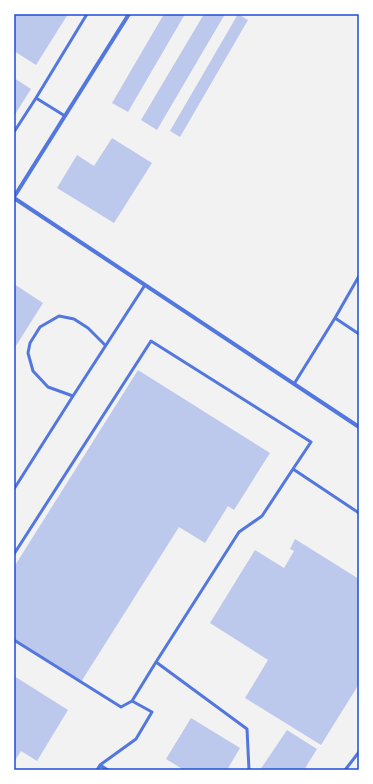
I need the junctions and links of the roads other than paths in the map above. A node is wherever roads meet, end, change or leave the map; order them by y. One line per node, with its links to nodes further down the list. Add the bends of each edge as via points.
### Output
1 (87, 14): 3 (lane)
2 (129, 14): 4 (street)
3 (36, 98): 4 (lane); 5 (lane)
4 (65, 116): 6 (street)
5 (14, 132)
6 (14, 197): 8 (street)
7 (359, 276): 9 (lane)
8 (145, 285): 11 (lane); 12 (street)
9 (335, 318): 10 (lane); 12 (lane)
10 (359, 334)
11 (105, 346): 13 (lane); 13 (lane, via 88,328 74,319 59,316 40,327 30,343 28,353 33,371 48,387)
12 (294, 384): 14 (street)
13 (73, 396): 16 (lane)
14 (359, 427)
15 (293, 468): 17 (lane); 18 (lane, via 311,442 151,341); 20 (lane, via 262,516 239,532)
16 (14, 487)
17 (359, 513)
18 (14, 554)
19 (14, 640): 21 (lane, via 121,707)
20 (156, 662): 21 (lane); 26 (lane, via 247,729)
21 (132, 701): 23 (lane, via 152,712 136,739)
22 (359, 752): 27 (lane)
23 (100, 765): 24 (lane); 25 (lane)
24 (97, 770)
25 (108, 770)
26 (249, 770)
27 (345, 770)

